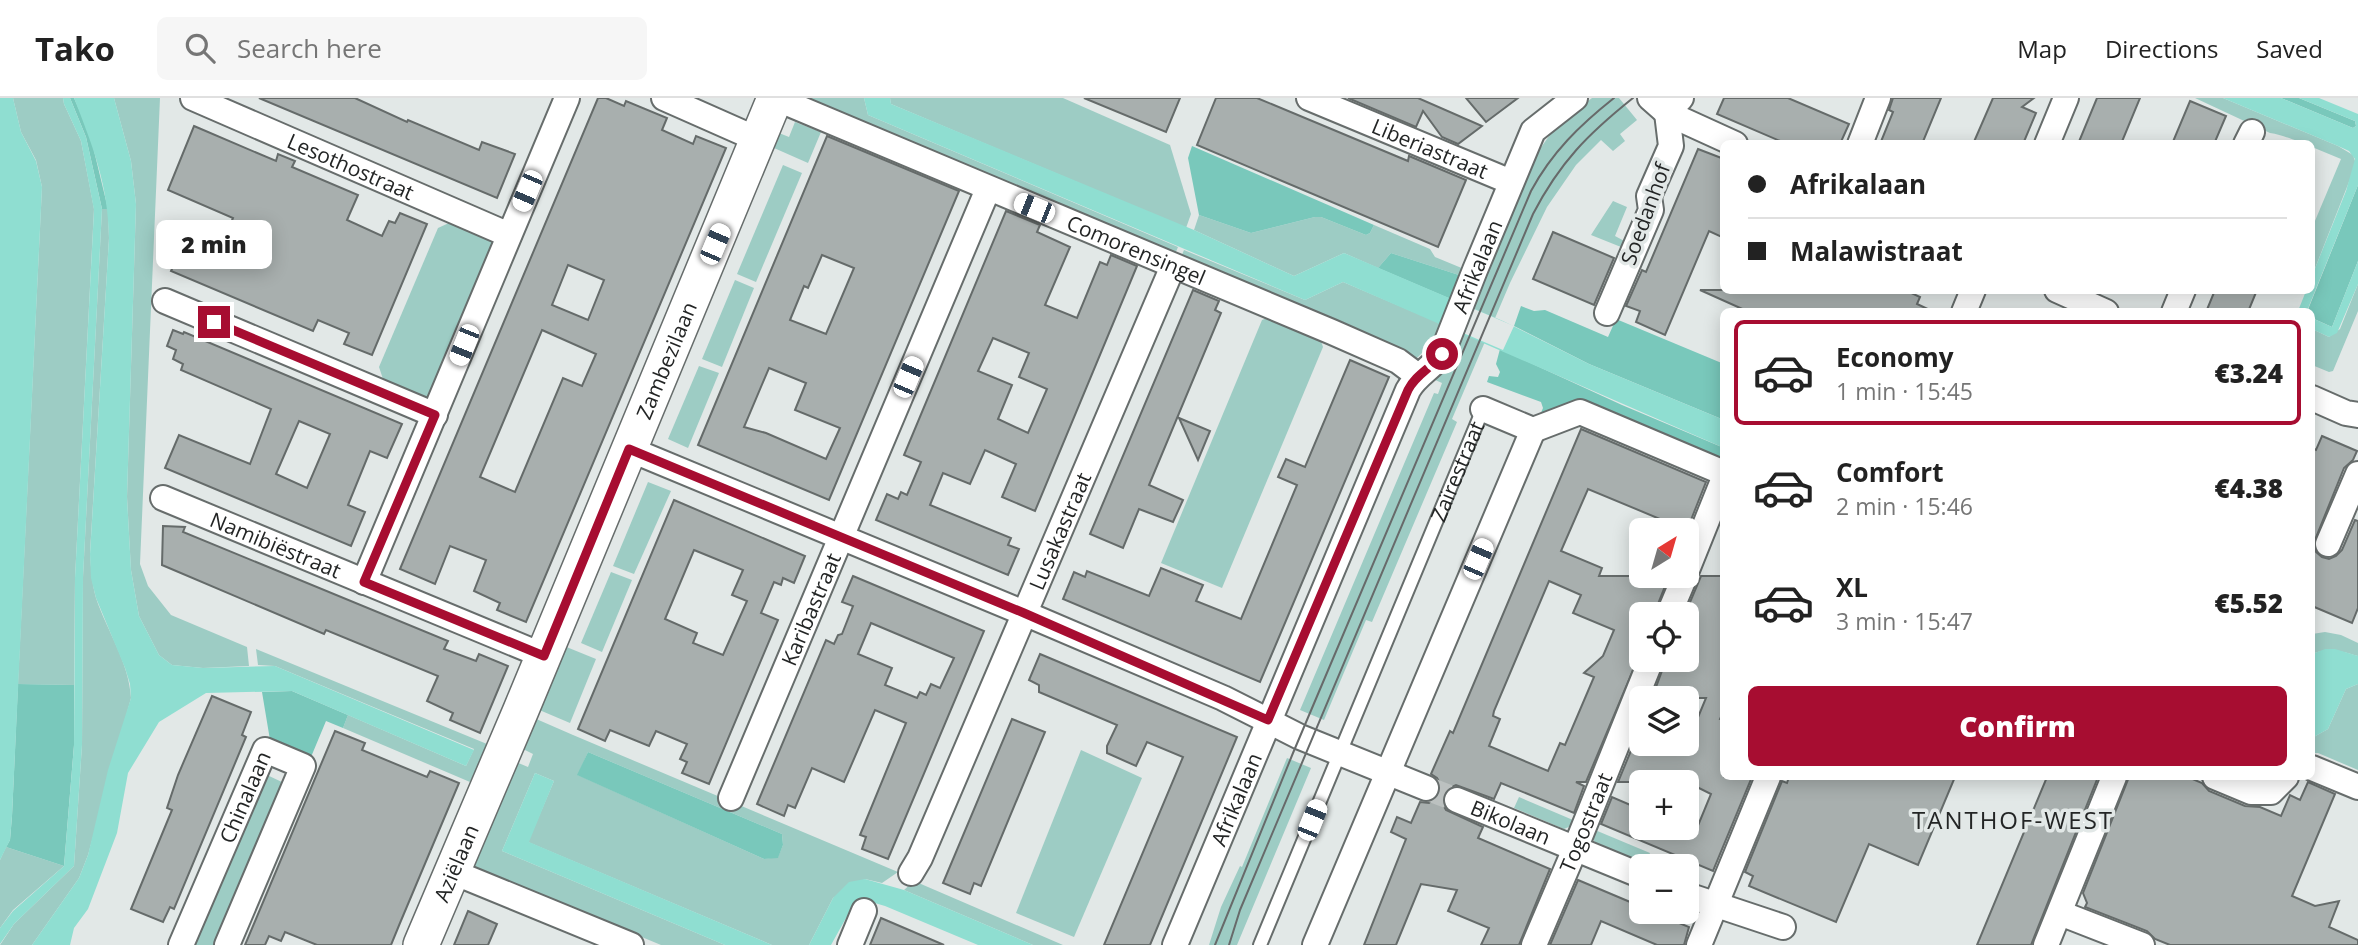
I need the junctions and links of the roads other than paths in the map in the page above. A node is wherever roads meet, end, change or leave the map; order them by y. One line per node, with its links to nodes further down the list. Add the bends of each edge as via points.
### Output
1 (193, 98): 16 (street, Lesothostraat)
2 (567, 98): 16 (street)
3 (664, 98): 10 (street)
4 (775, 98): 10 (street, Zambezilaan); 15 (street, Comorensingel)
5 (1309, 98): 14 (street, Liberiastraat)
6 (1575, 98): 14 (street, Afrikalaan, via 1533,131)
7 (1878, 98): 12 (street)
8 (2066, 98): 13 (street)
9 (1666, 103): 11 (street); 21 (street, Soedanhof, via 1671,146 1649,196 1651,210)
10 (759, 140): 28 (street, Zambezilaan)
11 (1728, 140)
12 (1862, 140)
13 (2049, 140)
14 (1511, 182): 22 (street, Afrikalaan, via 1442,354)
15 (988, 189): 17 (street, Comorensingel); 33 (street, Karibastraat)
16 (509, 235): 25 (street)
17 (1173, 266): 22 (street, Comorensingel, via 1387,356); 37 (street, Lusakastraat)
18 (2062, 294): 20 (street)
19 (165, 301): 25 (street)
20 (2077, 306)
21 (1607, 313)
22 (1418, 376): 40 (street, Afrikalaan, via 1408,390)
23 (2315, 399): 26 (street)
24 (1483, 409): 27 (street, Zaïrestraat); 41 (lane, Zaïrestraat)
25 (435, 415): 36 (street)
26 (2358, 415)
27 (1533, 430): 29 (street, via 1580,412); 43 (street)
28 (629, 449): 33 (street); 38 (street, Zambezilaan)
29 (1720, 474)
30 (2358, 474): 35 (street)
31 (1720, 486): 34 (street)
32 (163, 498): 36 (street, Namibiëstraat)
33 (841, 537): 37 (street); 51 (street, Karibastraat)
34 (1699, 540)
35 (2328, 544)
36 (364, 582): 38 (street, Namibiëstraat)
37 (1024, 613): 40 (street); 56 (street, Lusakastraat)
38 (544, 656): 44 (street, Zambezilaan)
39 (1646, 672): 53 (street, Togostraat)
40 (1268, 720): 41 (street); 67 (street, Afrikalaan)
41 (1340, 753): 43 (street); 68 (lane, Zaïrestraat)
42 (2315, 769): 49 (street)
43 (1387, 772): 50 (street); 69 (street)
44 (491, 780): 55 (street, Aziëlaan)
45 (1767, 780): 58 (street)
46 (2113, 780): 60 (street)
47 (2222, 780): 48 (street, via 2251,792 2271,792)
48 (2283, 780)
49 (2358, 787)
50 (1426, 788)
51 (731, 797)
52 (1457, 800): 53 (street, Bikolaan)
53 (1575, 849): 54 (street, Bikolaan); 70 (street, Togostraat)
54 (1629, 871)
55 (453, 872): 64 (street, Aziëlaan); 65 (street)
56 (911, 873)
57 (1699, 900): 58 (street)
58 (1715, 906): 61 (street); 71 (street)
59 (864, 911): 66 (street)
60 (2060, 912): 72 (street); 73 (street)
61 (1783, 928)
62 (181, 945): 63 (street, Chinalaan, via 265,750 303,766)
63 (227, 945)
64 (421, 945)
65 (631, 945)
66 (850, 945)
67 (1175, 945)
68 (1260, 945)
69 (1315, 945)
70 (1534, 945)
71 (1699, 945)
72 (2046, 945)
73 (2142, 945)

